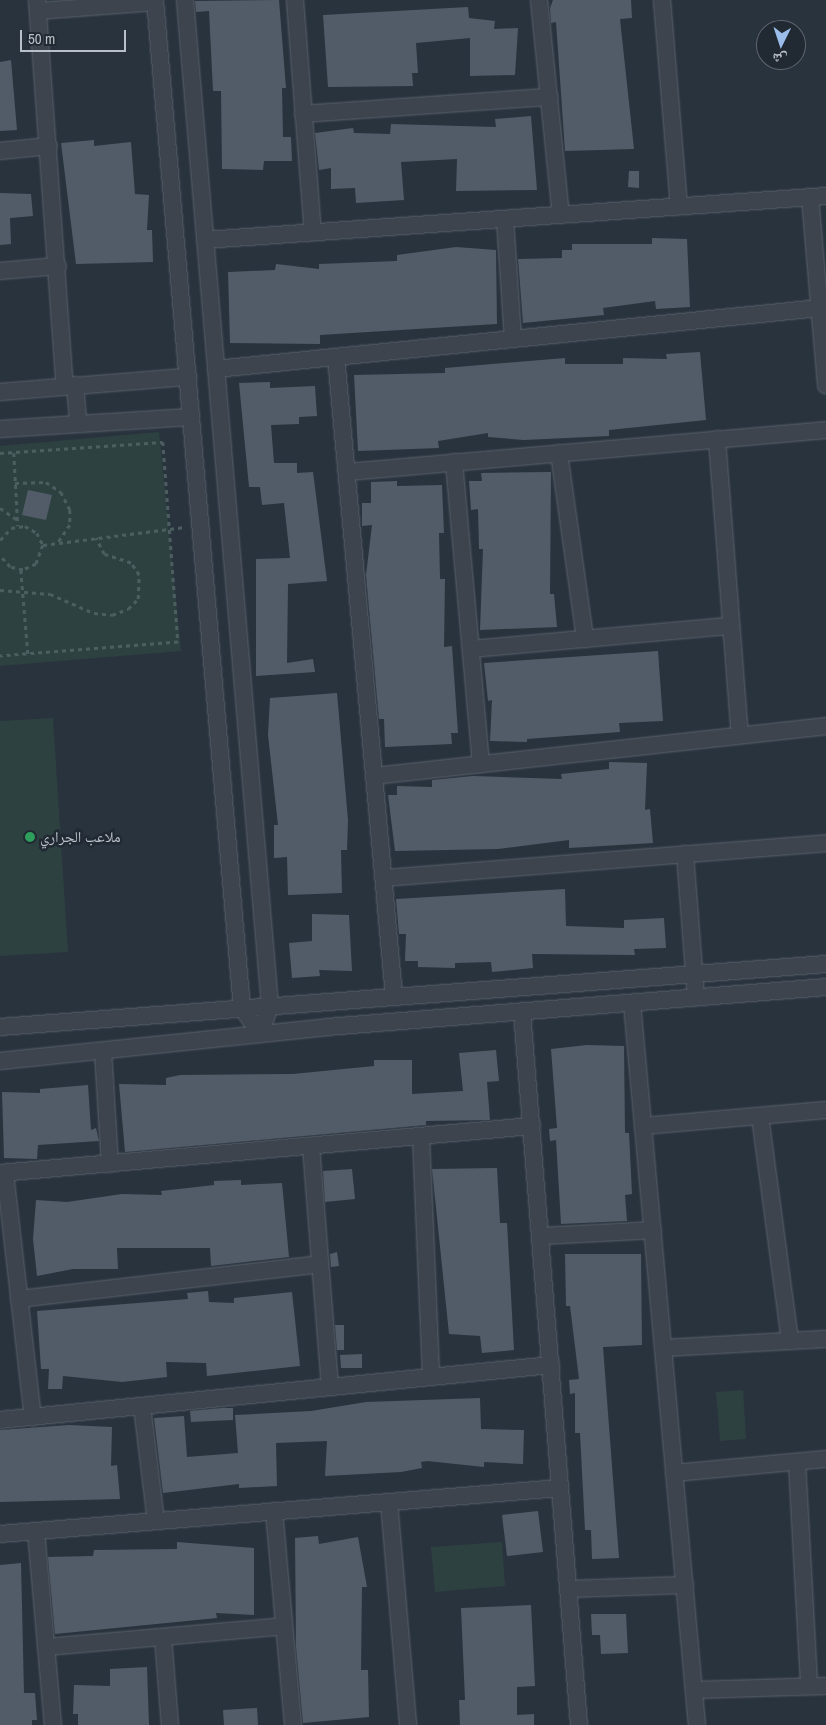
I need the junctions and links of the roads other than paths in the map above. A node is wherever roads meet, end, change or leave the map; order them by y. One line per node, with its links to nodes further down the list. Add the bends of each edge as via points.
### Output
1 (185, 0): 16 (street)
2 (294, 0): 8 (street)
3 (539, 0): 7 (street)
4 (662, 0): 12 (street)
5 (155, 1): 6 (street); 23 (street)
6 (37, 6): 9 (street)
7 (549, 97): 8 (street); 13 (street)
8 (303, 114): 15 (street)
9 (49, 146): 10 (street); 17 (street)
10 (0, 151)
11 (818, 197): 12 (street); 19 (street)
12 (679, 206): 13 (street)
13 (561, 215): 14 (street)
14 (505, 219): 15 (street); 20 (street)
15 (313, 232): 16 (street)
16 (205, 240): 22 (street)
17 (58, 266): 18 (street); 25 (street)
18 (0, 271)
19 (820, 308): 20 (street); 24 (street)
20 (513, 339): 21 (street)
21 (336, 357): 22 (street); 34 (street)
22 (216, 369): 51 (street)
23 (188, 376): 25 (street); 27 (street)
24 (826, 385)
25 (70, 386): 26 (street); 28 (street)
26 (0, 392)
27 (191, 417): 28 (street); 52 (street)
28 (78, 423): 29 (street)
29 (0, 428)
30 (826, 430): 31 (street)
31 (717, 439): 32 (street); 35 (street)
32 (559, 453): 33 (street); 36 (street)
33 (454, 462): 34 (street); 37 (street)
34 (347, 472): 41 (street)
35 (731, 626): 36 (street); 39 (street)
36 (585, 639): 37 (street)
37 (471, 649): 40 (street)
38 (826, 726): 39 (street)
39 (740, 735): 40 (street)
40 (481, 764): 41 (street)
41 (374, 776): 44 (street)
42 (826, 843): 43 (street)
43 (685, 854): 44 (street); 46 (street)
44 (384, 878): 48 (street)
45 (826, 964): 46 (street)
46 (694, 974): 48 (street); 49 (street)
47 (826, 987): 49 (street)
48 (394, 996): 51 (street)
49 (696, 998): 50 (street)
50 (632, 1003): 53 (street); 61 (street)
51 (270, 1006): 52 (street); 55 (street)
52 (242, 1008): 54 (street); 55 (street)
53 (522, 1012): 55 (street); 60 (street)
54 (0, 1027)
55 (260, 1034): 56 (street)
56 (104, 1051): 57 (street); 64 (street)
57 (0, 1061)
58 (826, 1110): 59 (street)
59 (760, 1116): 61 (street); 71 (street)
60 (532, 1126): 62 (street); 67 (street)
61 (643, 1126): 66 (street)
62 (421, 1136): 63 (street); 74 (street)
63 (311, 1146): 64 (street); 68 (street)
64 (110, 1164): 65 (street)
65 (2, 1173): 69 (street)
66 (653, 1230): 67 (street); 72 (street)
67 (540, 1236): 73 (street)
68 (320, 1264): 69 (street); 75 (street)
69 (19, 1299): 77 (street)
70 (826, 1338): 71 (street)
71 (790, 1341): 72 (street)
72 (663, 1348): 81 (street)
73 (550, 1365): 74 (street); 82 (street)
74 (431, 1376): 75 (street)
75 (330, 1387): 76 (street)
76 (142, 1406): 77 (street); 85 (street)
77 (33, 1416): 78 (street)
78 (0, 1420)
79 (826, 1459): 80 (street)
80 (797, 1462): 81 (street); 93 (street)
81 (674, 1473): 88 (street)
82 (560, 1488): 83 (street); 89 (street)
83 (389, 1502): 84 (street); 99 (street)
84 (274, 1511): 85 (street); 90 (street)
85 (156, 1521): 86 (street)
86 (36, 1531): 87 (street); 92 (street)
87 (0, 1534)
88 (685, 1585): 89 (street); 95 (street)
89 (568, 1589): 100 (street)
90 (284, 1626): 91 (street); 98 (street)
91 (163, 1637): 92 (street); 97 (street)
92 (46, 1647): 96 (street)
93 (809, 1686): 94 (street); 95 (street)
94 (826, 1686)
95 (694, 1690): 101 (street)
96 (53, 1725)
97 (170, 1725)
98 (293, 1725)
99 (408, 1725)
100 (579, 1725)
101 (697, 1725)

